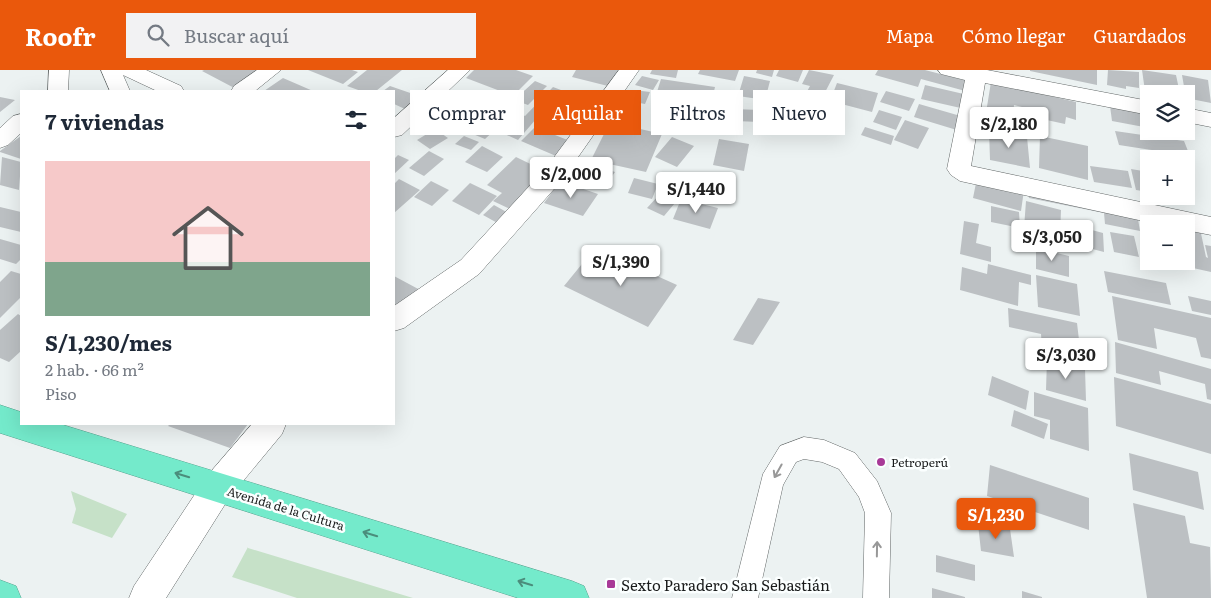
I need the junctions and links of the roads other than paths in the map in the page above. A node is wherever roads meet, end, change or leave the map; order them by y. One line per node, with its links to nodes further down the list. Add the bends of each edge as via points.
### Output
1 (111, 70): 8 (street)
2 (129, 70): 9 (street)
3 (271, 70): 10 (street)
4 (460, 70): 15 (street)
5 (629, 70): 18 (street, via 554,174 470,267)
6 (948, 70): 7 (street)
7 (977, 73): 11 (street); 17 (street, via 959,169 968,175)
8 (120, 90)
9 (172, 90)
10 (242, 90)
11 (1140, 106)
12 (1195, 117): 13 (street)
13 (1211, 120)
14 (20, 122): 16 (street)
15 (395, 129)
16 (0, 140)
17 (1211, 226)
18 (395, 319)
19 (0, 419): 21 (highway, Avenida de la Cultura, one-way to 19)
20 (270, 425): 21 (street)
21 (218, 487): 24 (street); 25 (highway, Avenida de la Cultura, one-way to 21)
22 (0, 596): 23 (highway)
23 (4, 598)
24 (146, 598)
25 (572, 598)
26 (746, 598): 27 (lane, one-way to 26, via 878,513 868,489 847,461 824,451 804,448 788,454 772,482)
27 (876, 598)

